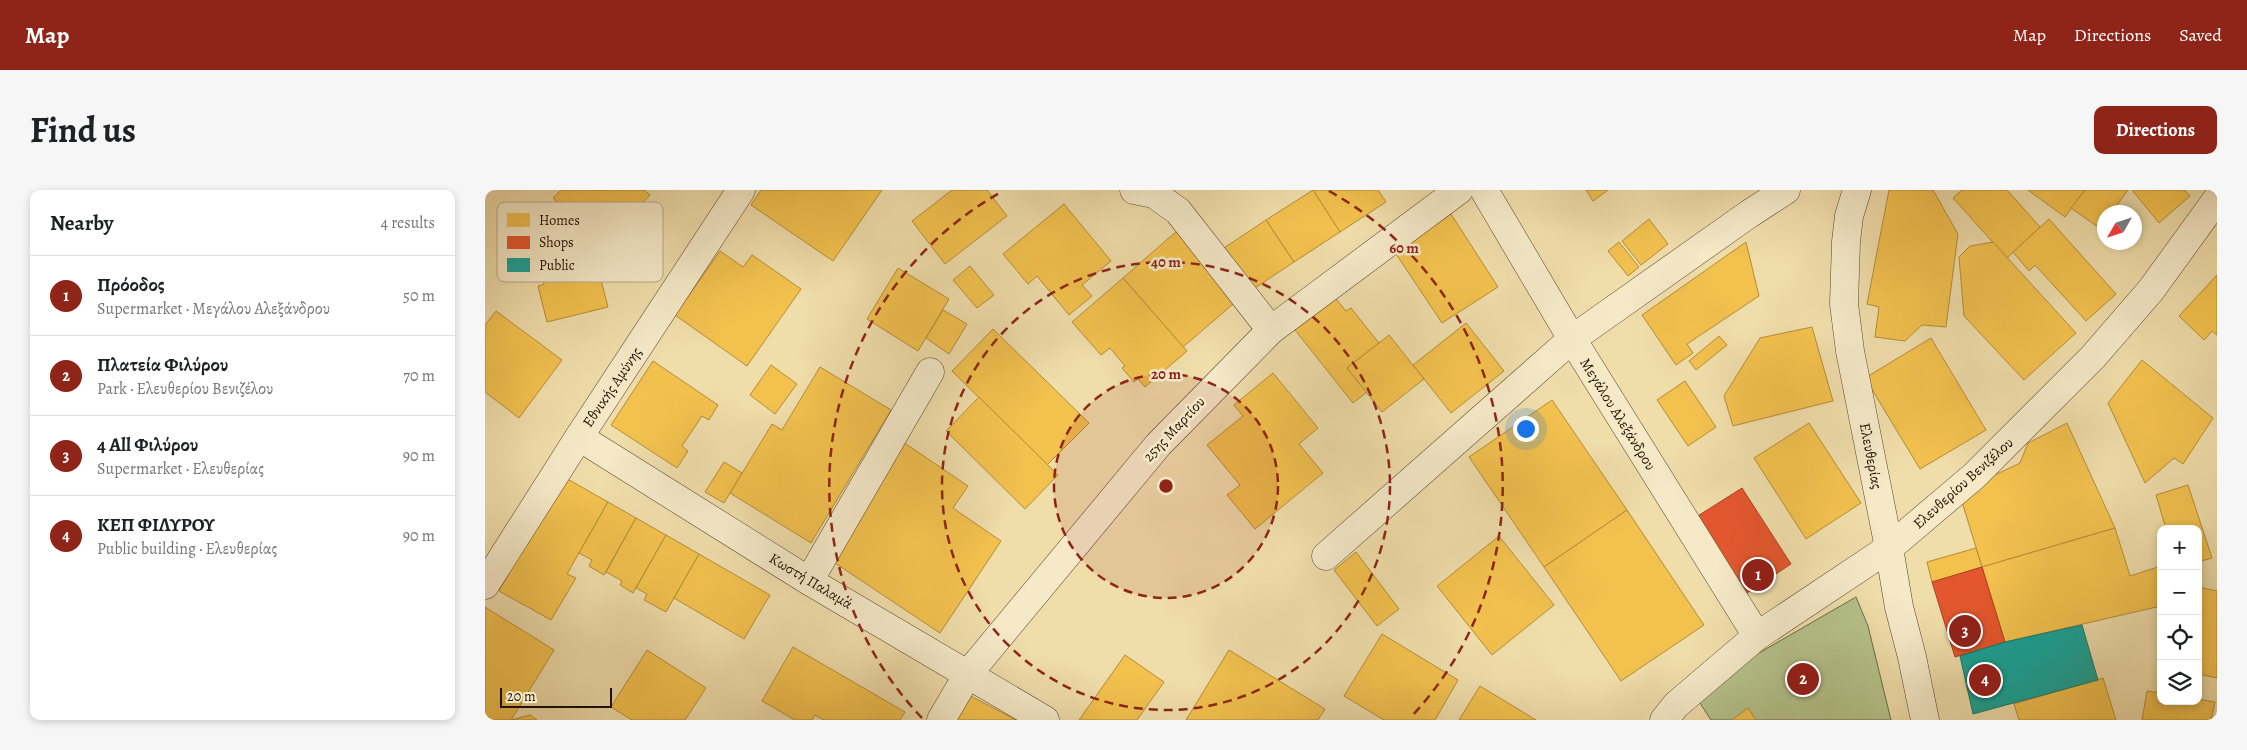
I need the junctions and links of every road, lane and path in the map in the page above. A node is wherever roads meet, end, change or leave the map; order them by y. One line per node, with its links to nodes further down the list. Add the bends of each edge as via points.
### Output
1 (741, 190): 11 (street, Εθνικής Αμύνης)
2 (1134, 190): 8 (street, via 1154,194 1178,211)
3 (1459, 190): 8 (street, 25ης Μαρτίου)
4 (1483, 190): 9 (street, Μεγάλου Αλεξάνδρου)
5 (1786, 190): 9 (street)
6 (1857, 190): 12 (street, Ελευθερίας, via 1846,242 1844,304 1850,351)
7 (2217, 200): 12 (street, Ελευθερίου Βενιζέλου, via 2151,290 2093,357 1974,476)
8 (1271, 330): 17 (street, 25ης Μαρτίου, via 1158,445)
9 (1572, 339): 13 (street); 16 (street, Μεγάλου Αλεξάνδρου)
10 (930, 372): 14 (street)
11 (579, 437): 14 (street, Κωστή Παλαμά); 15 (street, Εθνικής Αμύνης)
12 (1889, 548): 16 (street, Ελευθερίου Βενιζέλου); 21 (street, Ελευθερίας, via 1899,608 1913,657)
13 (1326, 556)
14 (809, 581): 17 (street, Κωστή Παλαμά)
15 (485, 585)
16 (1757, 636): 18 (street, Ελευθερίου Βενιζέλου)
17 (968, 674): 19 (street, 25ης Μαρτίου); 20 (street, Κωστή Παλαμά)
18 (1676, 715)
19 (941, 720)
20 (1045, 720)
21 (1925, 720)

